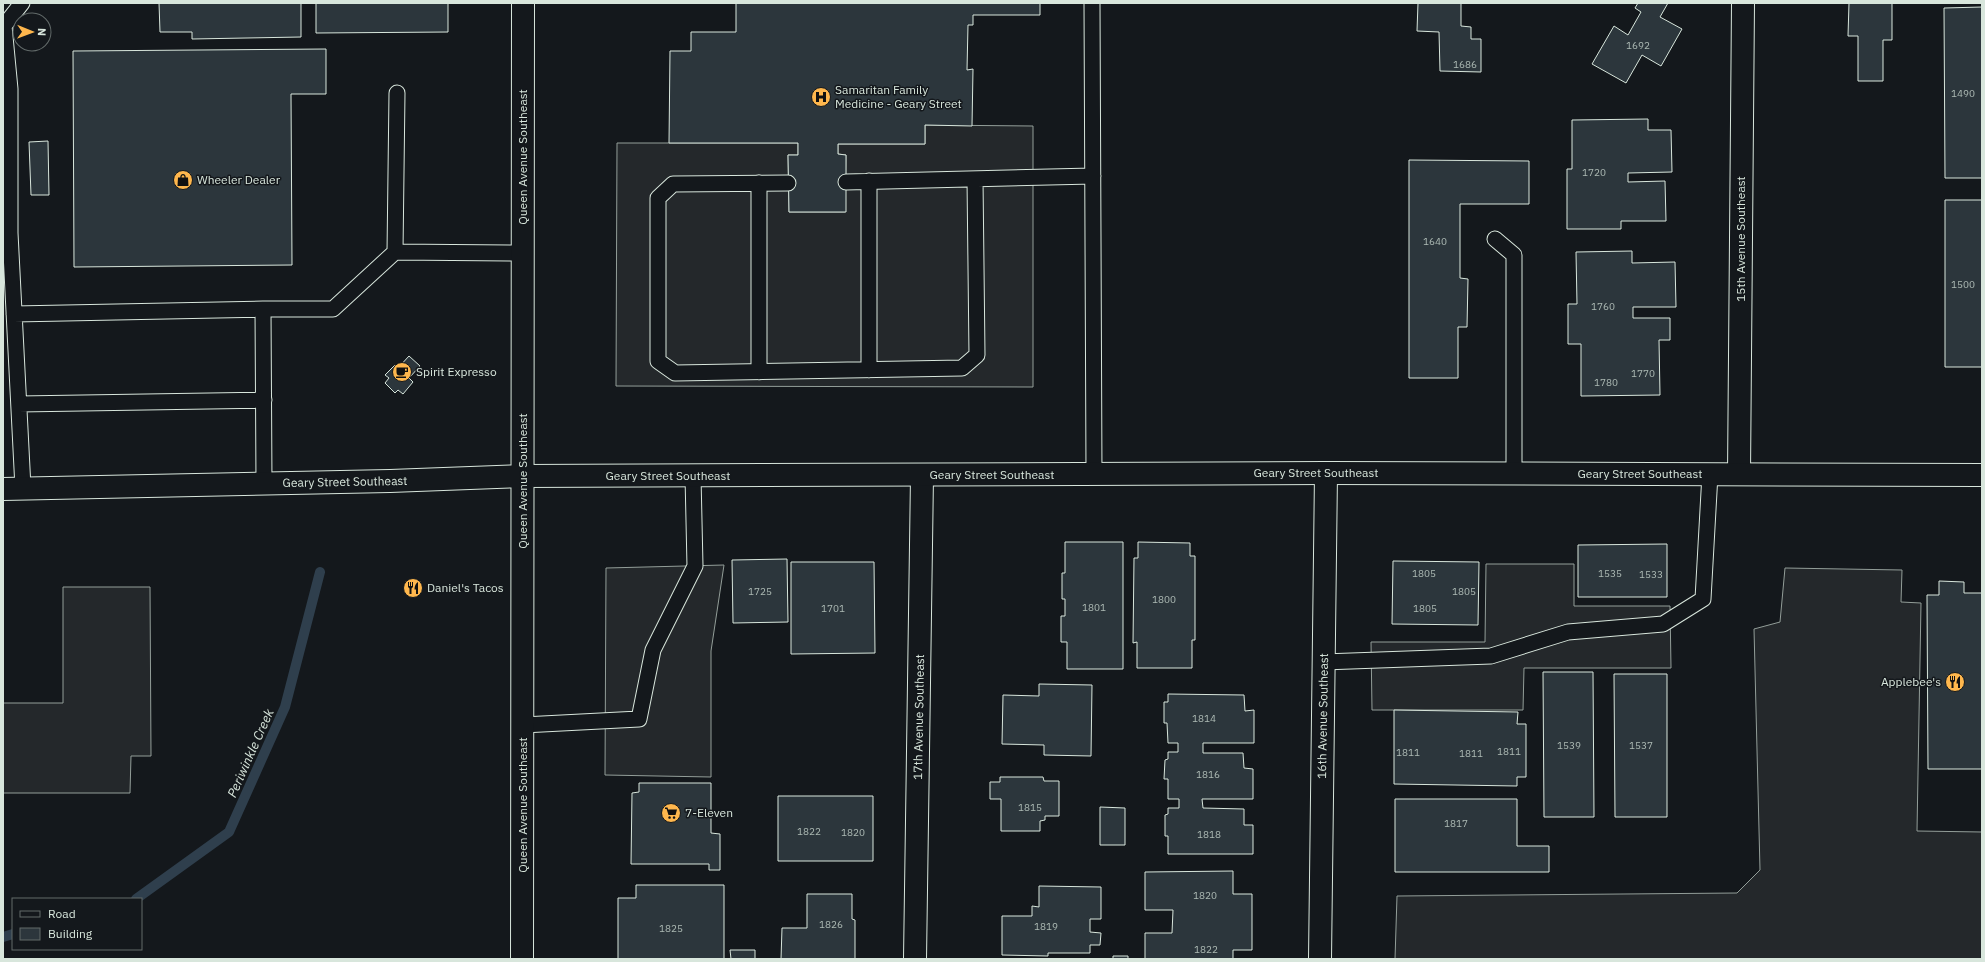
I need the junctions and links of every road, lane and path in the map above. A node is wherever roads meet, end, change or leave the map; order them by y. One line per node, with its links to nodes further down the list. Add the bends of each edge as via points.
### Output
1 (22, 3): 16 (lane, via 4,26 10,89 10,233)
2 (523, 3): 14 (main road, Queen Avenue Southeast)
3 (1092, 3): 6 (lane)
4 (1743, 3): 25 (main road, 15th Avenue Southeast)
5 (397, 94): 13 (lane)
6 (1093, 176): 7 (lane); 23 (lane)
7 (975, 179): 8 (lane); 17 (lane, via 977,355 962,368)
8 (869, 181): 9 (lane); 17 (lane)
9 (846, 182)
10 (759, 183): 11 (lane); 18 (lane); 18 (lane, via 673,184 658,198 658,361 675,373)
11 (788, 183)
12 (1495, 239): 22 (lane, via 1514,255)
13 (395, 252): 14 (lane); 15 (lane, via 333,309)
14 (523, 253): 27 (main road, Queen Avenue Southeast)
15 (263, 309): 16 (lane); 19 (lane)
16 (14, 314): 20 (lane)
17 (869, 370): 18 (lane)
18 (759, 372)
19 (264, 400): 20 (lane); 30 (lane)
20 (19, 404): 31 (lane)
21 (1326, 473): 22 (main road, Geary Street Southeast); 23 (main road, Geary Street Southeast); 32 (main road, 16th Avenue Southeast)
22 (1514, 473): 24 (main road, Geary Street Southeast)
23 (1094, 474): 29 (main road, Geary Street Southeast)
24 (1710, 474): 25 (main road, Geary Street Southeast); 32 (lane, via 1703,599 1663,624 1568,632 1492,656)
25 (1740, 474): 26 (main road, Geary Street Southeast)
26 (1982, 475)
27 (523, 476): 28 (main road, Geary Street Southeast); 30 (main road, Geary Street Southeast); 33 (main road, Queen Avenue Southeast)
28 (693, 476): 29 (main road, Geary Street Southeast); 33 (lane, via 695,566 653,650 639,719)
29 (922, 476): 35 (main road, 17th Avenue Southeast)
30 (264, 484): 31 (main road, Geary Street Southeast)
31 (13, 488)
32 (1324, 662): 36 (main road, 16th Avenue Southeast)
33 (523, 725): 34 (main road, Queen Avenue Southeast)
34 (522, 959)
35 (915, 959)
36 (1320, 959)

